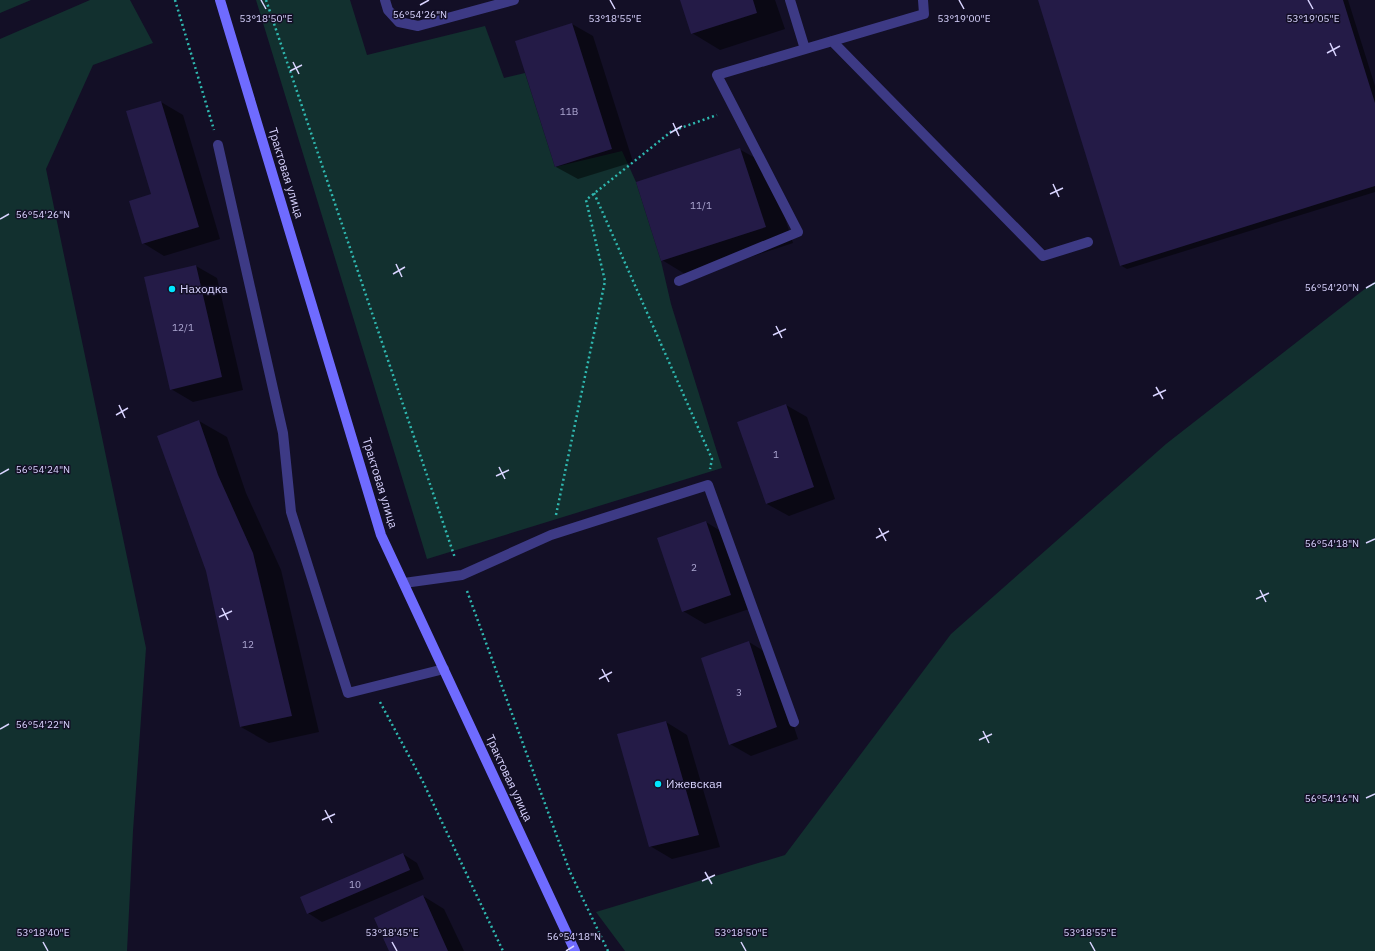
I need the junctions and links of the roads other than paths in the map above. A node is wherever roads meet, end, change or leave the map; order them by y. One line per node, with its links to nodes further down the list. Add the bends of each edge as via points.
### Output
1 (220, 0): 12 (street, Трактовая улица, via 381,535)
2 (385, 0): 6 (lane, via 388,10 399,22 418,26)
3 (514, 0): 6 (lane)
4 (790, 0): 8 (lane)
5 (922, 0): 7 (lane, via 924,14)
6 (491, 3)
7 (832, 41): 8 (lane); 10 (lane, via 1043,256)
8 (805, 49): 11 (lane, via 717,75 798,232)
9 (218, 145): 13 (lane, via 283,433 291,512 348,693)
10 (1088, 242)
11 (679, 281)
12 (404, 583): 13 (street, Трактовая улица); 14 (lane, via 462,575 551,535 708,485)
13 (444, 669): 15 (street, Трактовая улица)
14 (794, 722)
15 (575, 951)

